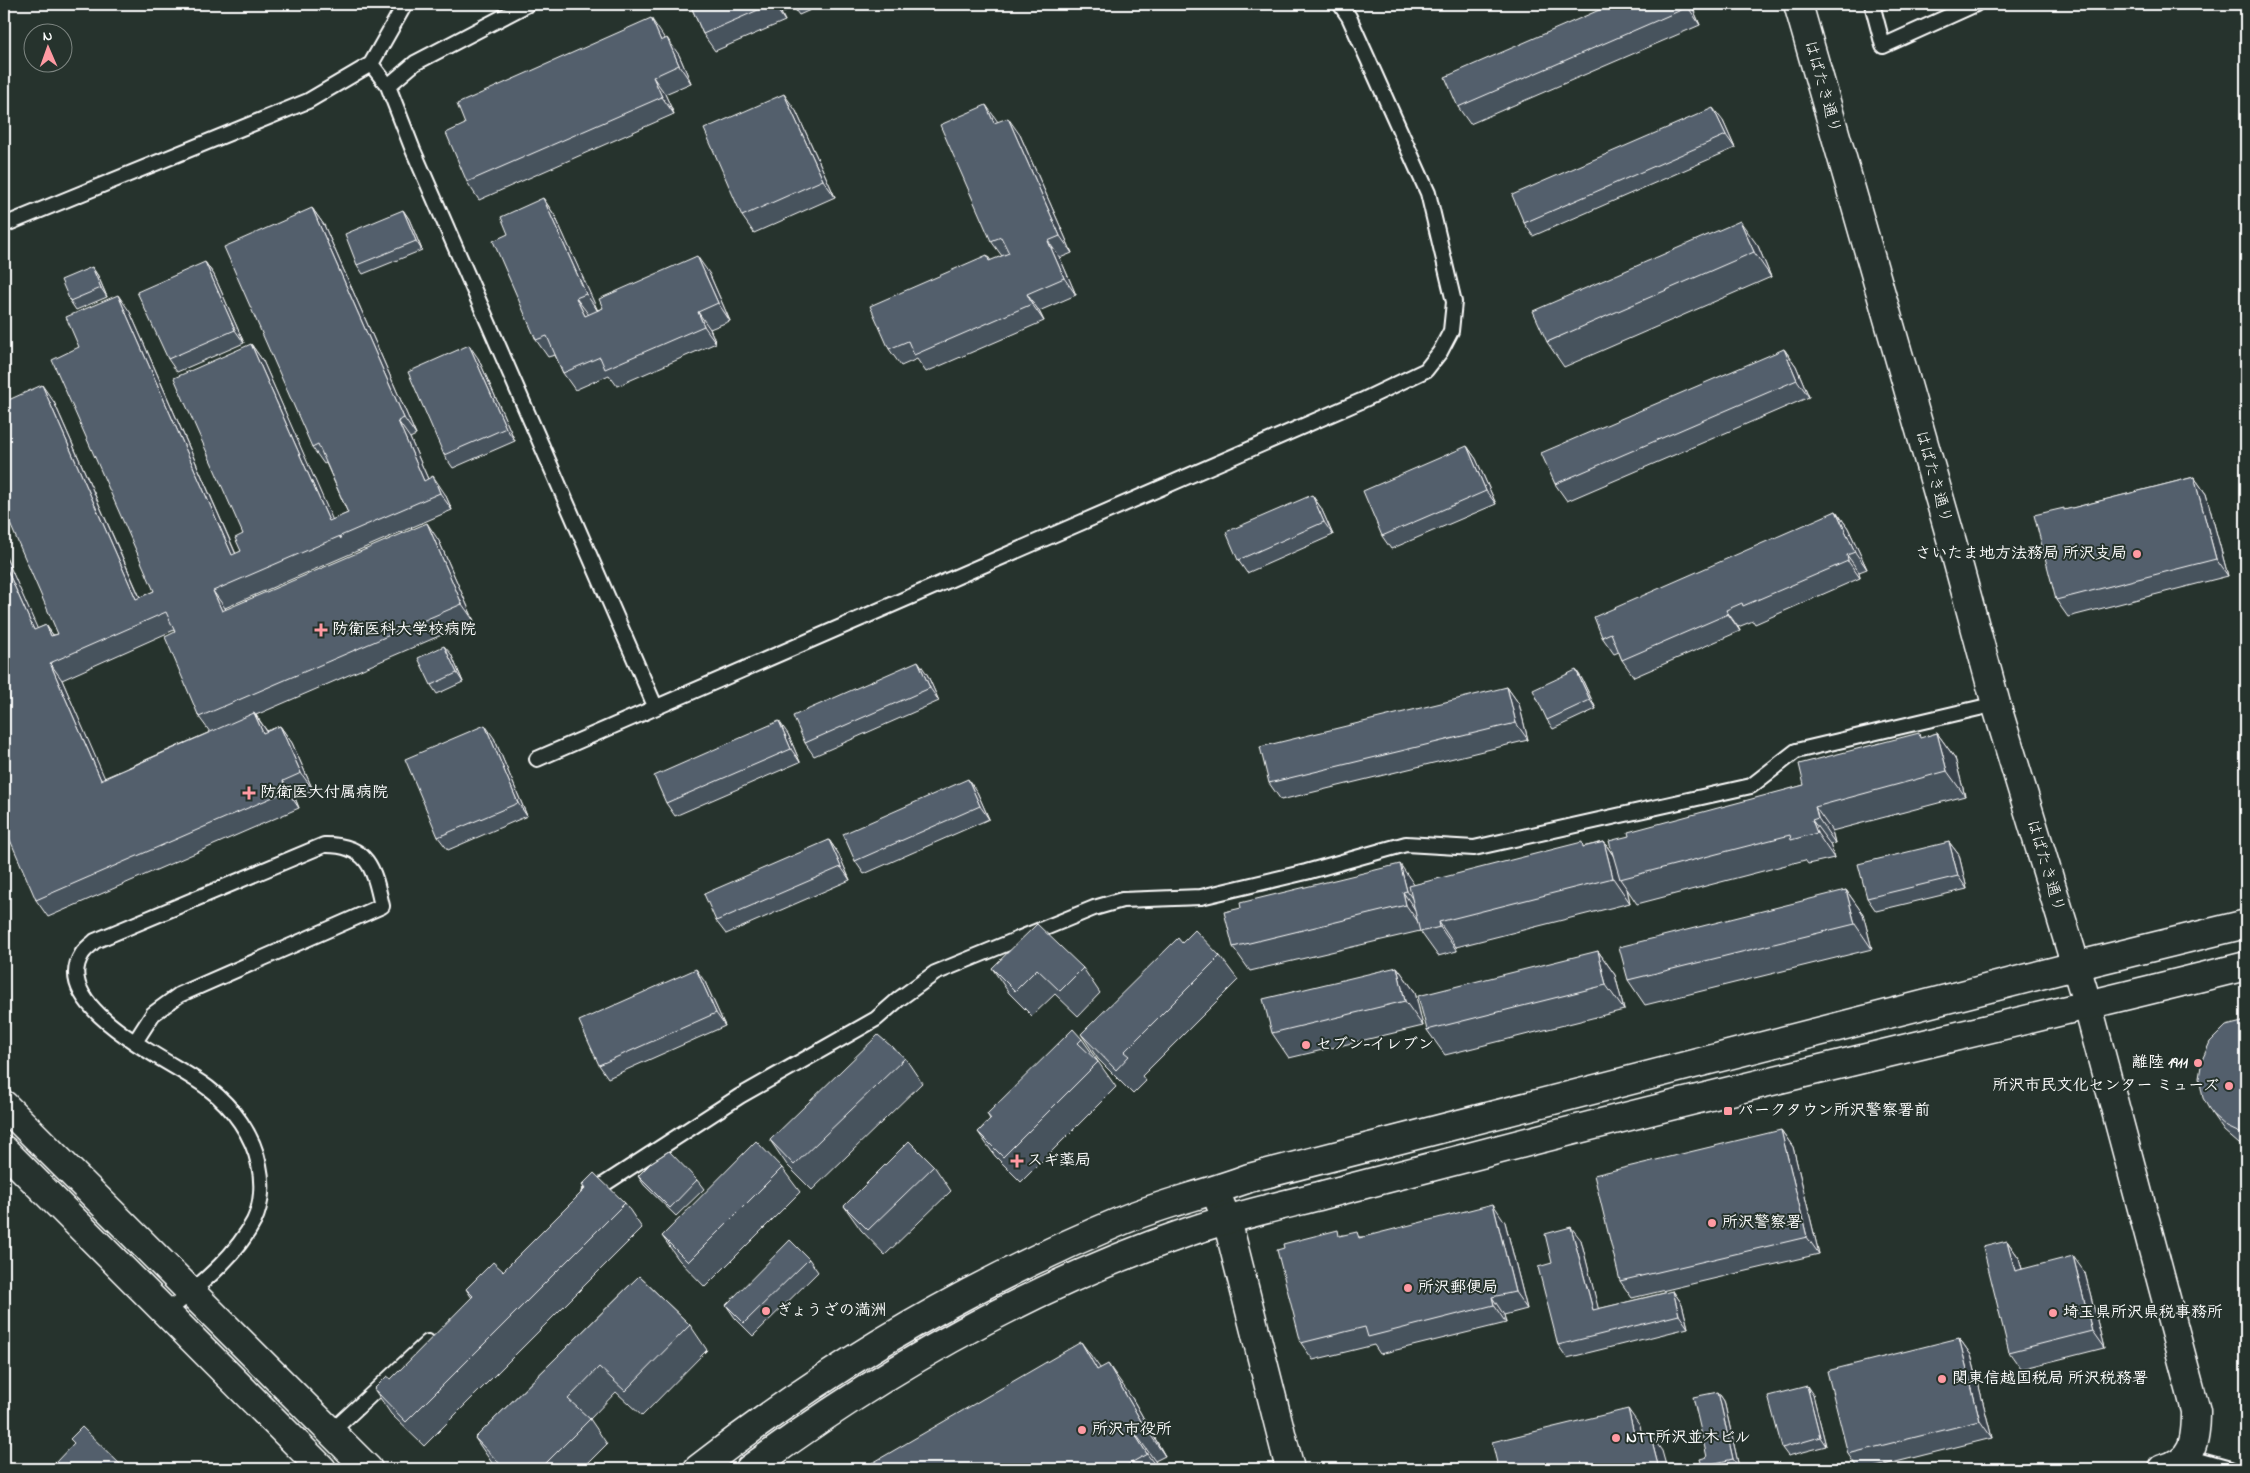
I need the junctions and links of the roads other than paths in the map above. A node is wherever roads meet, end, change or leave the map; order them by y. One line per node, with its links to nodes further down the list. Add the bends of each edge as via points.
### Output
1 (405, 4): 7 (lane)
2 (528, 4): 8 (lane, via 415,63)
3 (1340, 4): 11 (lane, via 1349,17 1428,193 1446,264 1454,302 1451,331 1426,370)
4 (1798, 4): 10 (street, はばたき通り)
5 (1872, 4): 6 (lane, via 1883,46)
6 (1976, 4)
7 (371, 64): 8 (lane); 9 (lane, via 308,101)
8 (388, 86): 11 (lane)
9 (4, 225)
10 (1996, 704): 14 (street, はばたき通り); 21 (lane, via 1796,751 1751,786 1474,848 1406,844 1200,897 1122,900 1094,908 935,973 876,1019 740,1096)
11 (656, 706): 12 (lane)
12 (536, 759)
13 (2246, 924): 14 (street)
14 (2075, 966): 16 (street, はばたき通り); 20 (street, via 1250,1178)
15 (2246, 966): 16 (street)
16 (2088, 1006): 22 (street, via 1682,1102); 27 (street, はばたき通り, via 2196,1411)
17 (135, 1042): 17 (lane, via 92,1010 79,990 76,972 81,955 95,941 324,845 337,845 365,858 373,868 382,906 179,994 153,1014); 23 (lane, via 210,1089 236,1115 258,1158 260,1205 254,1221 232,1255)
18 (4, 1105): 23 (street)
19 (4, 1150): 24 (street)
20 (1215, 1191): 22 (street); 30 (street, via 1123,1220 1036,1258 951,1302 818,1381)
21 (582, 1199)
22 (1227, 1220): 31 (street, via 1091,1269 941,1343 851,1398); 32 (street)
23 (191, 1292): 24 (lane); 26 (street)
24 (166, 1313): 28 (street)
25 (439, 1332): 26 (lane)
26 (331, 1432): 29 (street)
27 (2201, 1463): 33 (street); 34 (lane)
28 (322, 1469)
29 (368, 1469)
30 (698, 1469)
31 (750, 1469)
32 (1290, 1469)
33 (2163, 1469)
34 (2230, 1469)

